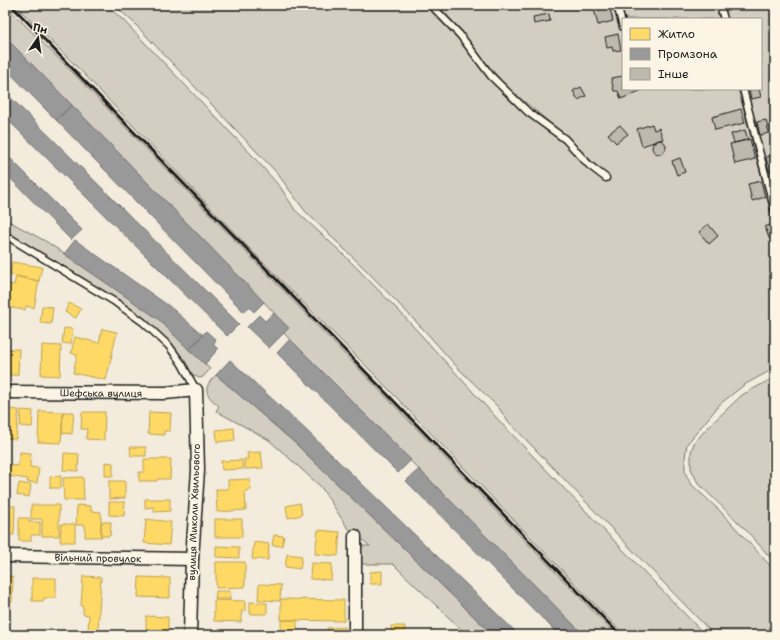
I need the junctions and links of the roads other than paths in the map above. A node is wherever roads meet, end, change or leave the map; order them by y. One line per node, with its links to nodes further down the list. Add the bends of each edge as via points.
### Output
1 (431, 5): 7 (lane, via 460,35 491,76 532,116 565,139 589,165)
2 (617, 5): 5 (lane)
3 (720, 5): 4 (lane)
4 (724, 18)
5 (622, 24)
6 (743, 90): 8 (lane)
7 (606, 178)
8 (775, 212)
9 (5, 235): 10 (lane, via 143,322 169,346)
10 (196, 390): 11 (street, Шефська вулиця, via 165,393); 14 (street, вулиця Миколи Хвильового, via 198,470)
11 (5, 392)
12 (355, 536): 16 (street)
13 (5, 556): 14 (street, Вільний провулок)
14 (192, 559): 15 (street, вулиця Миколи Хвильового)
15 (190, 635)
16 (354, 635)

